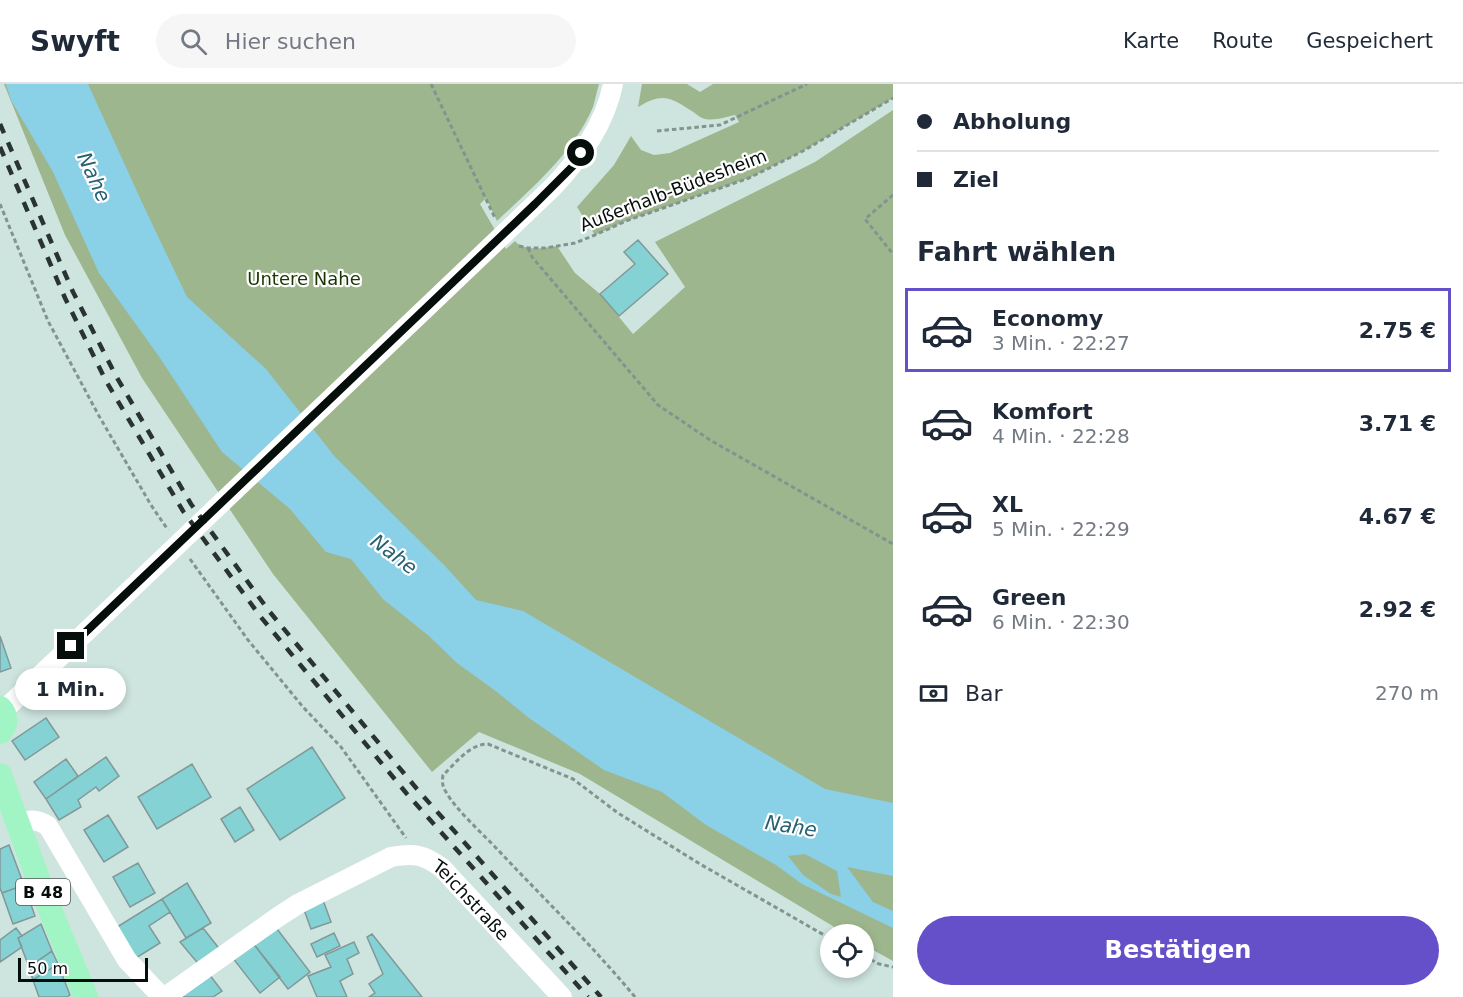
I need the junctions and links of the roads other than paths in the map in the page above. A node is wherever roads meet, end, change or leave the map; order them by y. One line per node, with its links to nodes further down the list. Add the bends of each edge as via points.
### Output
1 (614, 84): 2 (street, via 590,141 573,166)
2 (1, 717)
3 (0, 776): 4 (main road, B 48)
4 (18, 824): 5 (main road, B 48); 6 (street, via 38,820 48,826 127,960)
5 (86, 997)
6 (163, 997): 7 (street, Teichstraße, via 298,904 360,869 418,854 442,868)
7 (562, 997)

